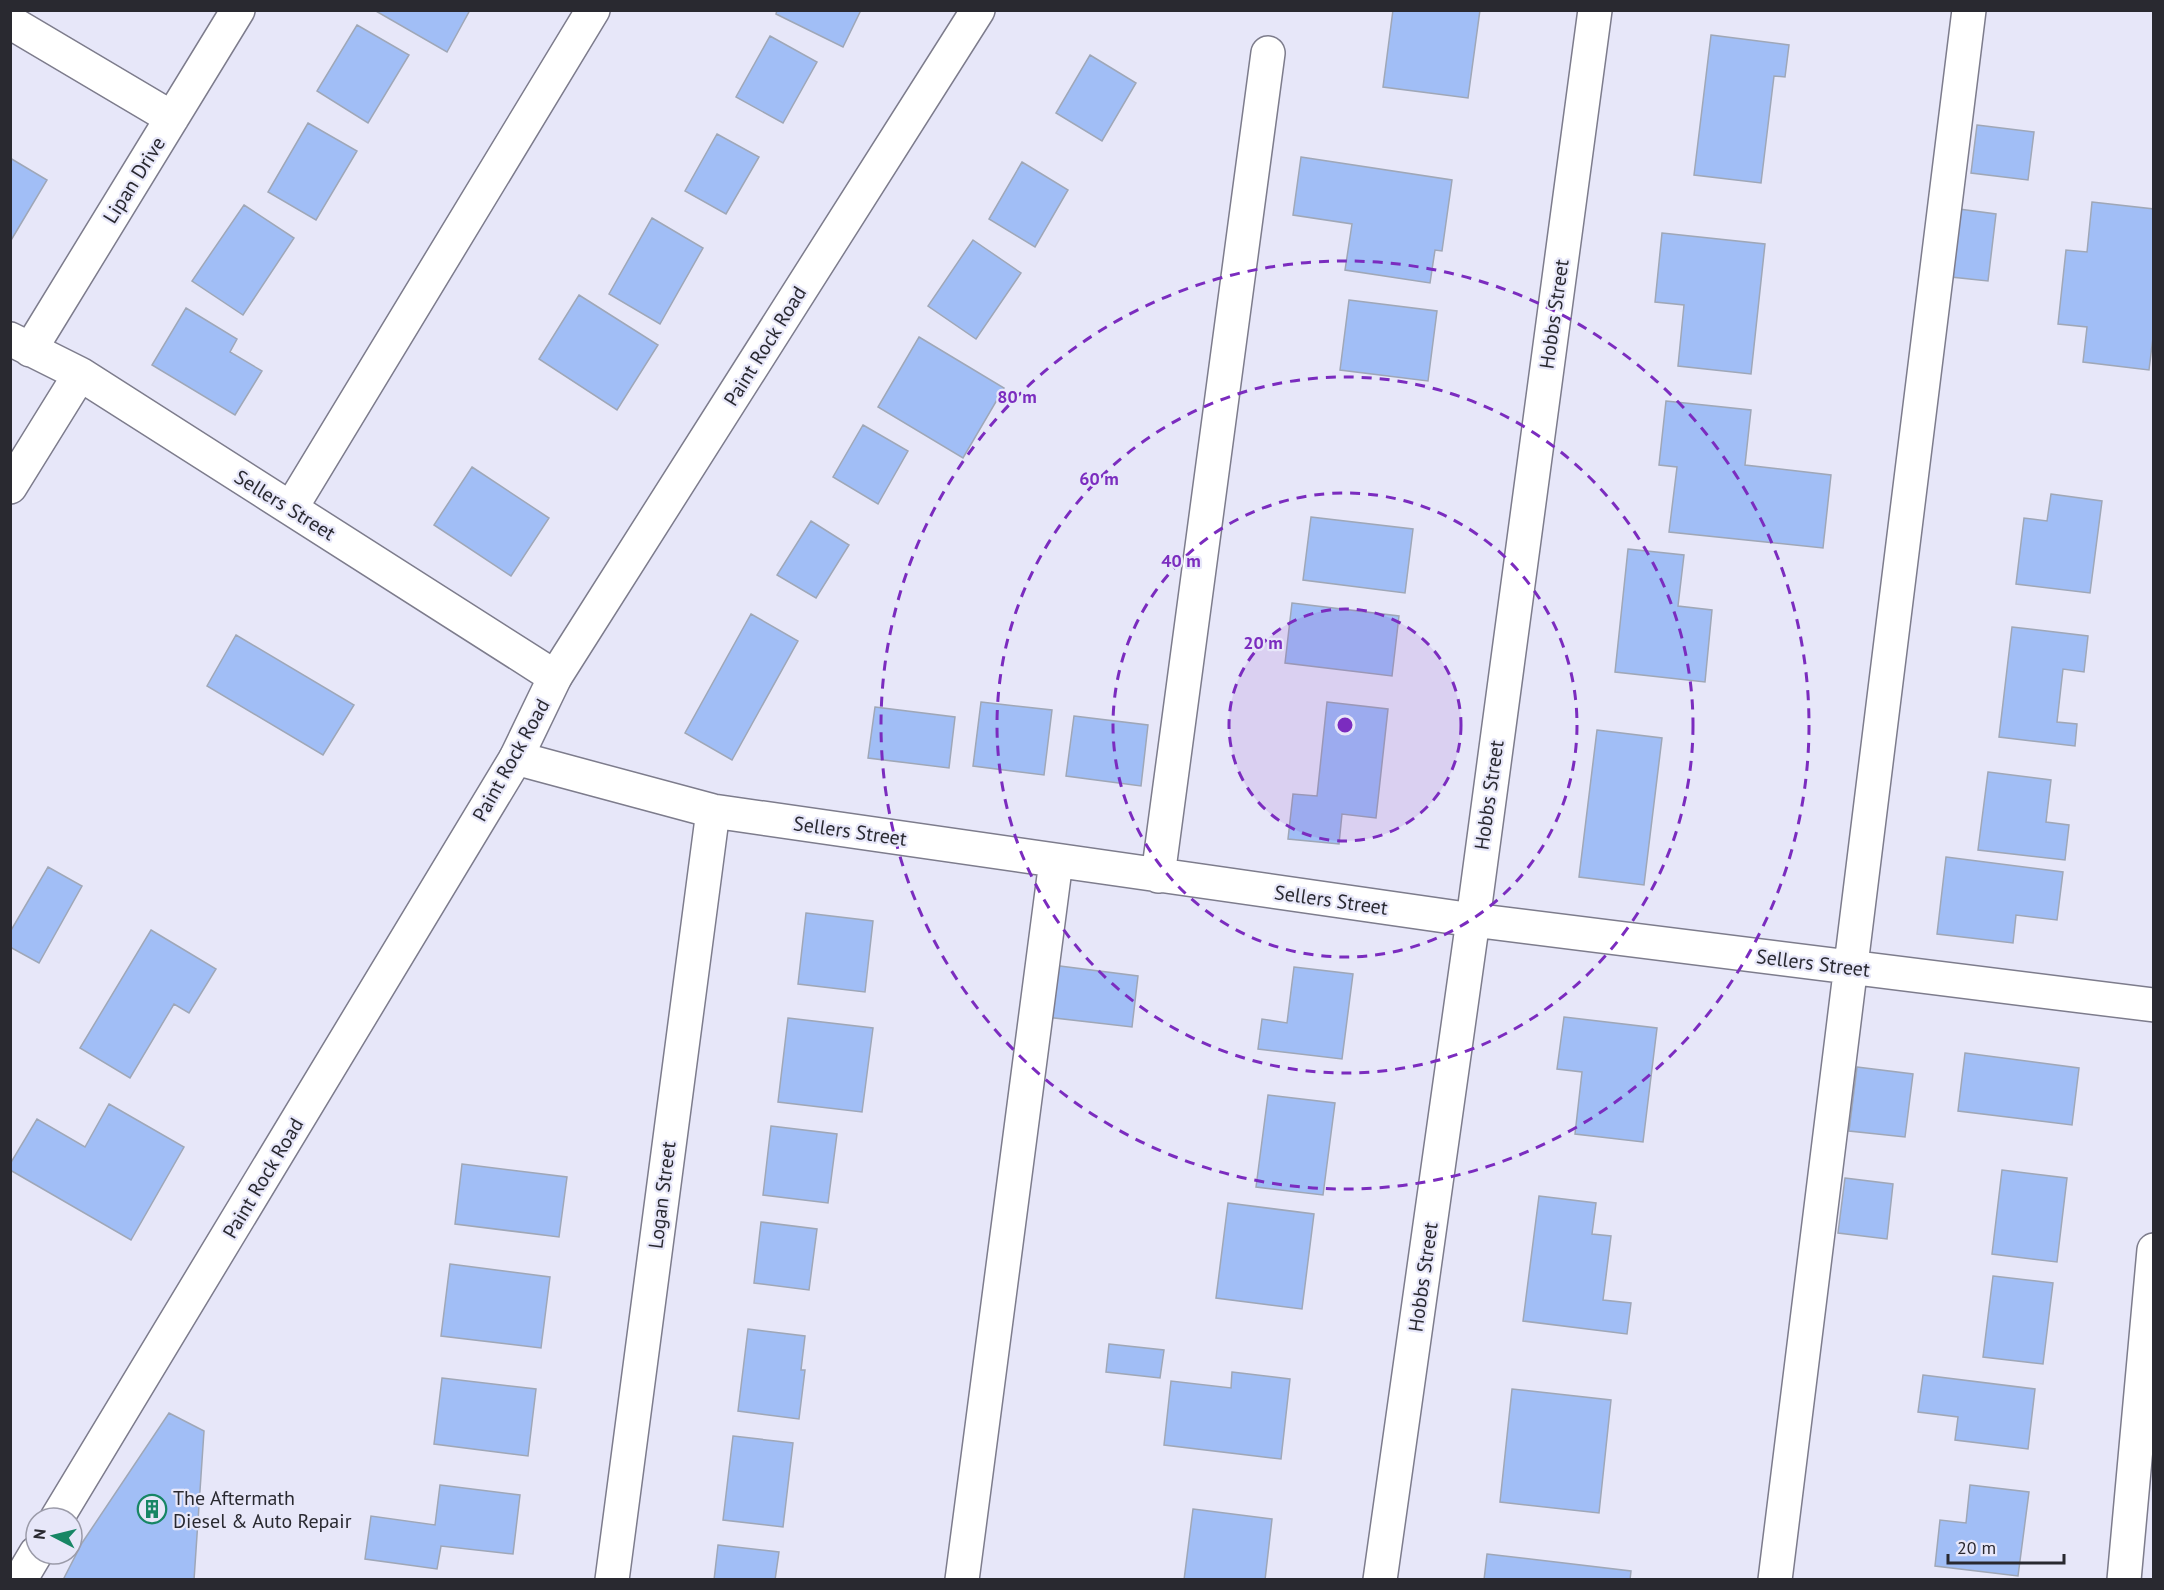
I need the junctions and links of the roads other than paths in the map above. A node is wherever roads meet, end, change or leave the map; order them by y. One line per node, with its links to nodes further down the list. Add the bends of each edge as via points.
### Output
1 (238, 10): 8 (street, Lipan Drive)
2 (593, 10): 12 (street)
3 (978, 10): 13 (street, Paint Rock Road)
4 (1595, 10): 18 (street, Hobbs Street)
5 (1970, 10): 19 (street)
6 (10, 22): 8 (street)
7 (1268, 53): 17 (street)
8 (172, 118): 9 (street, Lipan Drive)
9 (20, 345): 10 (street, Sellers Street)
10 (80, 374): 11 (street); 12 (street, Sellers Street)
11 (10, 487)
12 (291, 508): 13 (street, Sellers Street)
13 (555, 677): 14 (street, Paint Rock Road)
14 (516, 758): 15 (street, Sellers Street); 22 (street, Paint Rock Road)
15 (713, 811): 16 (street, Sellers Street); 25 (street, Logan Street)
16 (1056, 861): 17 (street, Sellers Street); 26 (street)
17 (1158, 876): 18 (street, Sellers Street)
18 (1473, 920): 19 (street, Sellers Street); 27 (street, Hobbs Street)
19 (1850, 967): 20 (street, Sellers Street); 28 (street)
20 (2154, 1005)
21 (2154, 1250): 29 (street)
22 (64, 1506)
23 (28, 1566): 24 (street)
24 (20, 1580)
25 (612, 1580)
26 (962, 1580)
27 (1380, 1580)
28 (1775, 1580)
29 (2124, 1580)

